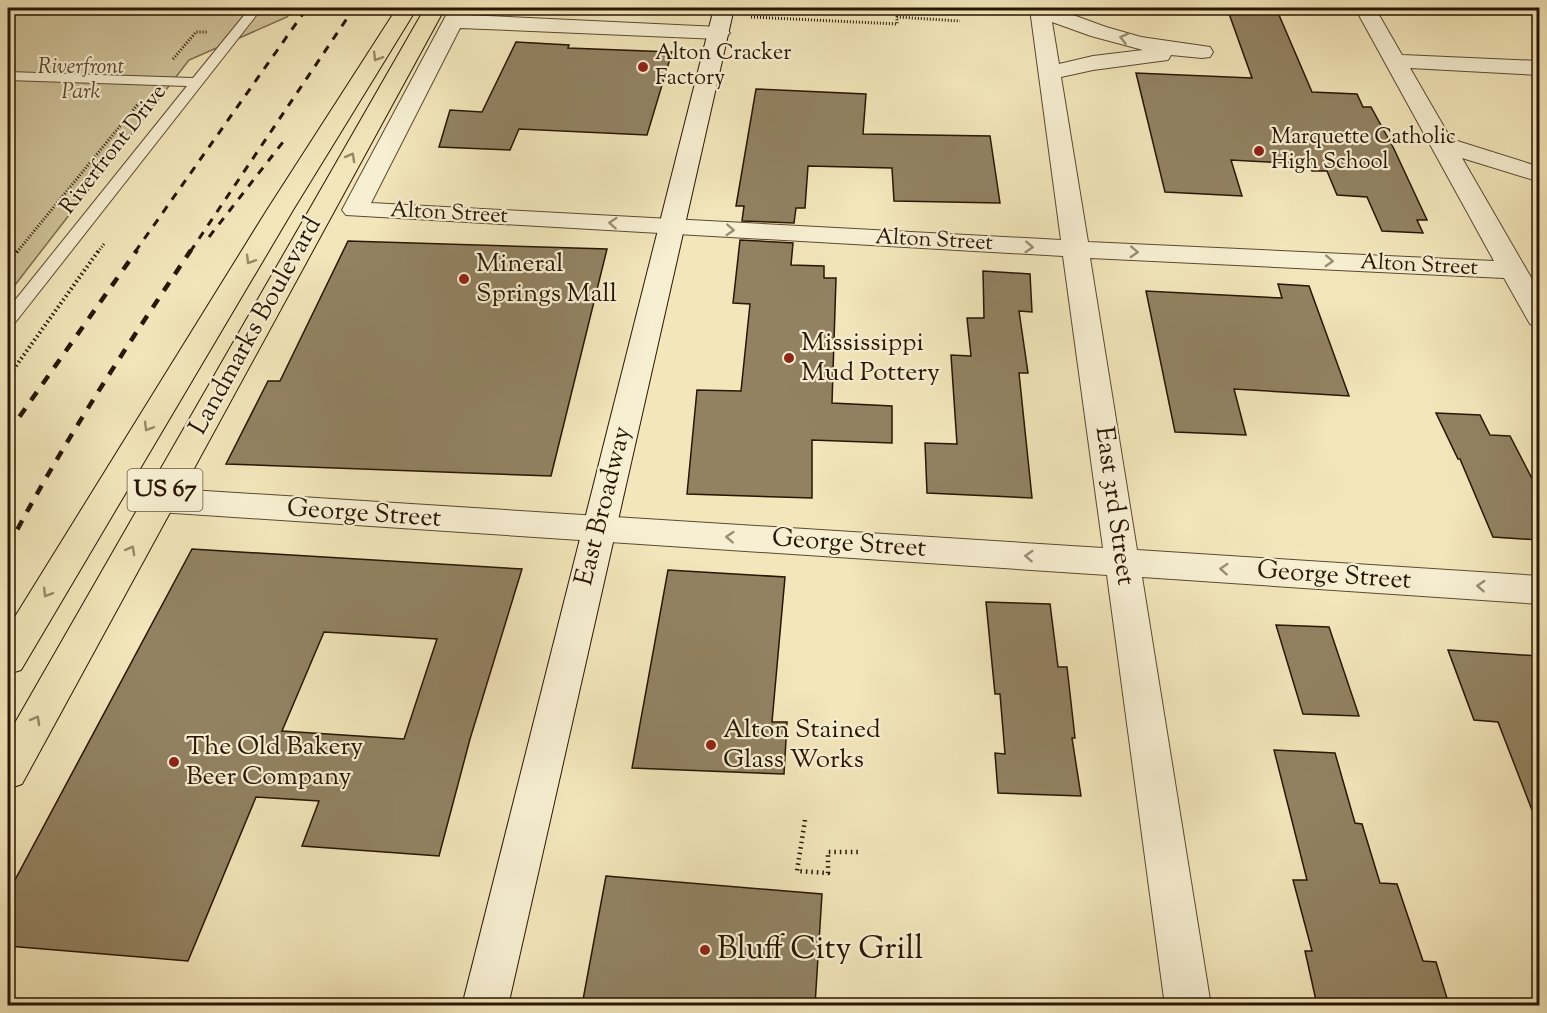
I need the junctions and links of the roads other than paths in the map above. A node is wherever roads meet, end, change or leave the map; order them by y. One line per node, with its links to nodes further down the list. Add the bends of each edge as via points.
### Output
1 (256, 8): 11 (lane, Riverfront Drive)
2 (407, 8): 23 (highway, Landmarks Boulevard / US 67, one-way to 23)
3 (1040, 8): 9 (street, East 3rd Street); 9 (street, one-way to 3, via 1124,59 1202,52 1164,48 1103,33)
4 (1365, 8): 7 (street)
5 (449, 12): 6 (street); 14 (street, Alton Street, one-way to 5, via 355,210); 19 (highway, Landmarks Boulevard / US 67, one-way to 5)
6 (722, 18): 14 (street, East Broadway)
7 (1394, 61): 8 (street); 12 (street)
8 (1539, 68)
9 (1050, 73): 15 (street, East 3rd Street)
10 (8, 76): 11 (lane)
11 (195, 82): 18 (lane, Riverfront Drive)
12 (1440, 143): 13 (street); 16 (street)
13 (1539, 175)
14 (671, 227): 15 (street, Alton Street, one-way to 15); 20 (street, East Broadway)
15 (1076, 249): 16 (street, Alton Street, one-way to 16); 21 (street, East 3rd Street)
16 (1513, 270): 17 (street)
17 (1539, 318)
18 (8, 320)
19 (159, 500): 20 (street, George Street); 24 (highway, Landmarks Boulevard / US 67, one-way to 19)
20 (598, 528): 21 (street, George Street, one-way to 20); 25 (street, East Broadway)
21 (1122, 562): 22 (street, George Street, one-way to 21); 26 (street, East 3rd Street)
22 (1539, 590)
23 (8, 659)
24 (8, 771)
25 (485, 1005)
26 (1188, 1005)

